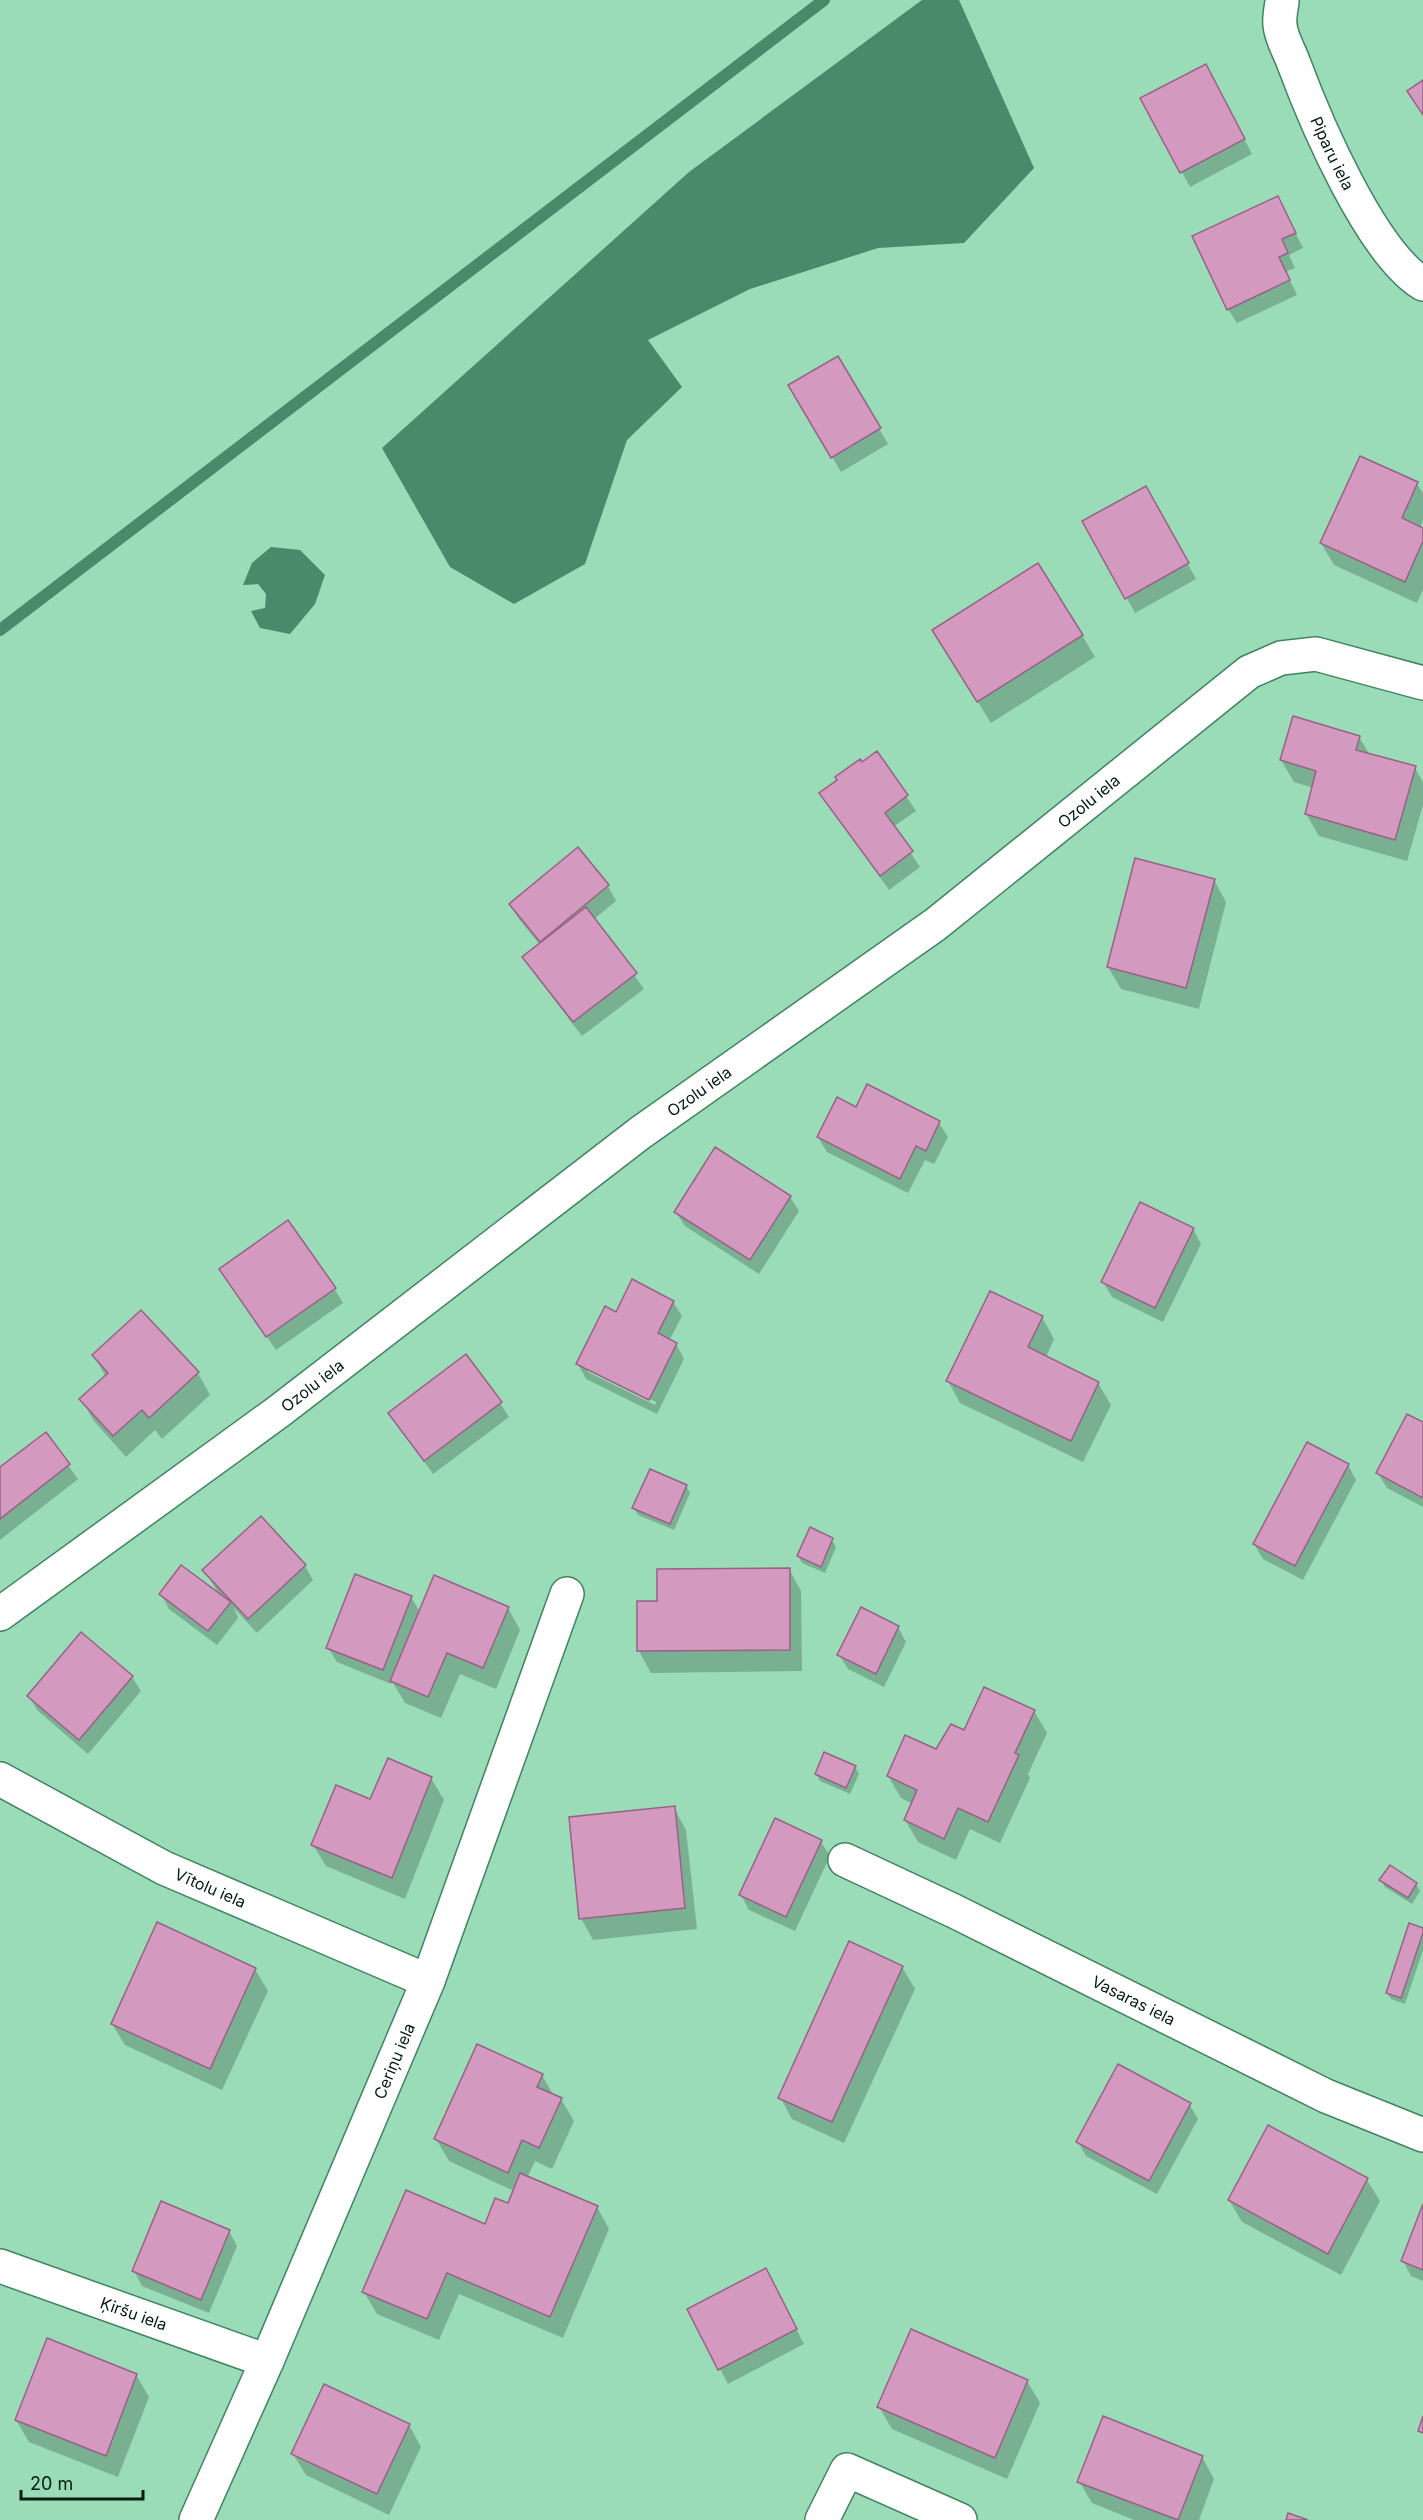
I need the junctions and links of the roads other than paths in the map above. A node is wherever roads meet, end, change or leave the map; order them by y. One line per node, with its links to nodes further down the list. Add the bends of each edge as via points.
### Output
1 (1282, 2): 2 (street, Piparu iela, via 1280,26 1300,80 1356,200 1392,256)
2 (1423, 284)
3 (1423, 683): 5 (street, Ozolu iela, via 1316,654 1281,658 1249,672 936,924 640,1133 278,1412)
4 (567, 1594): 8 (street, Ceriņu iela)
5 (0, 1614)
6 (0, 1779): 8 (street, Vītolu iela, via 164,1868)
7 (845, 1860): 9 (street, Vasaras iela, via 1326,2096)
8 (428, 1982): 11 (street, Ceriņu iela)
9 (1423, 2134)
10 (0, 2266): 11 (street, Ķiršu iela)
11 (267, 2361): 12 (street, Ceriņu iela)
12 (196, 2520)
13 (822, 2520): 14 (street, via 846,2470)
14 (960, 2520)

